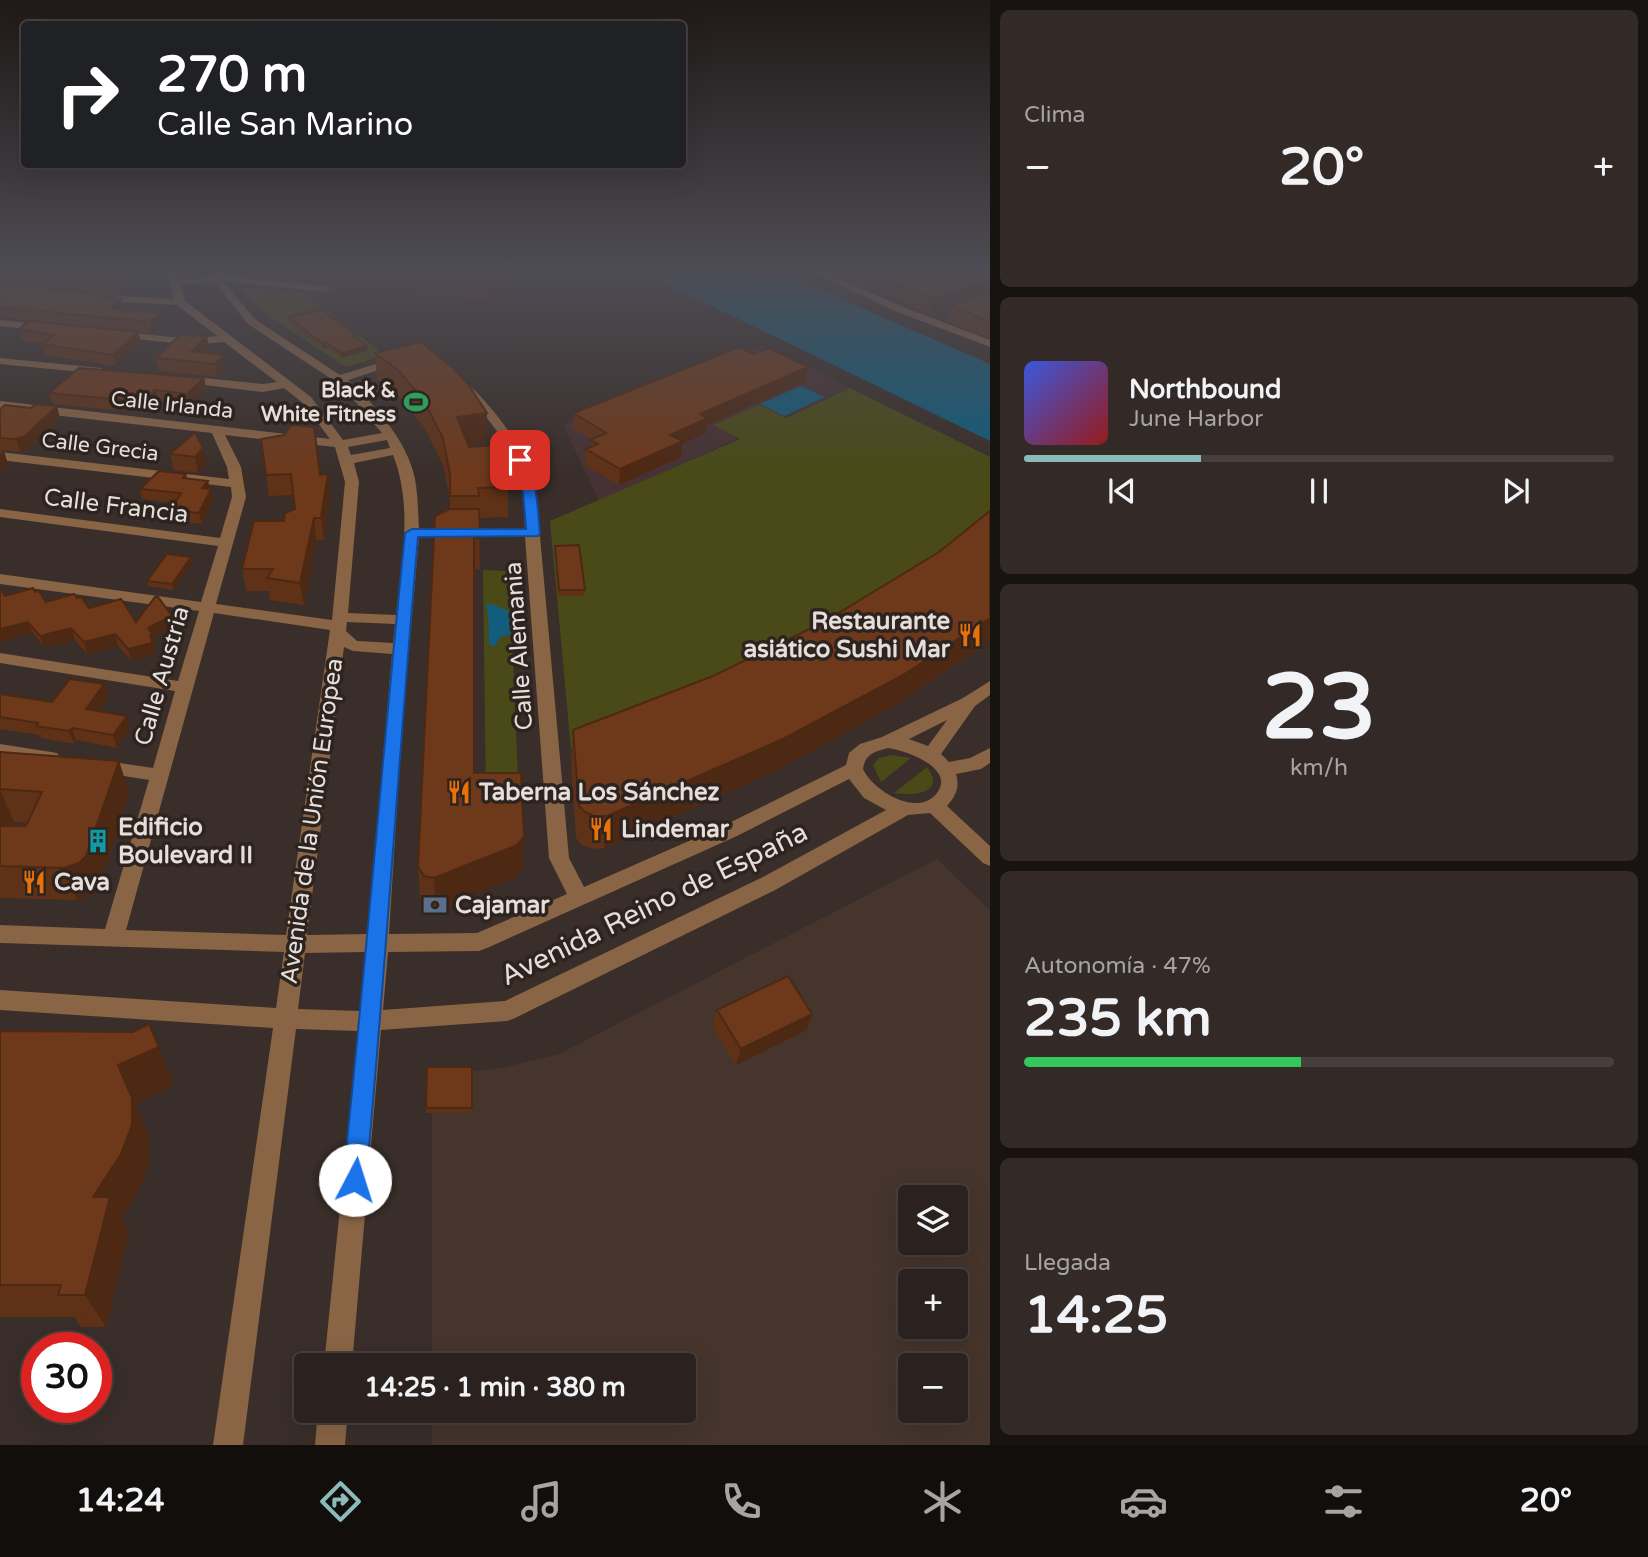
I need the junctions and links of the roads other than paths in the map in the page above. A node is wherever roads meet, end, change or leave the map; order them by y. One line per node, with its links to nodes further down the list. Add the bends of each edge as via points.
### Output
1 (164, 339): 2 (street)
2 (214, 339)
3 (229, 339): 11 (street, Avenida de la Unión Europea)
4 (279, 339): 10 (street)
5 (410, 356): 10 (street)
6 (0, 361): 7 (street)
7 (111, 372)
8 (451, 374): 21 (street, Calle Alemania, via 487,407 520,460 528,481)
9 (166, 378): 11 (street, via 263,388)
10 (339, 379): 14 (street)
11 (289, 384): 15 (street, Avenida de la Unión Europea, via 310,402)
12 (0, 405): 13 (street, Calle Irlanda)
13 (216, 429): 15 (street, Calle Irlanda); 18 (street, Calle Austria, via 234,467)
14 (395, 443): 15 (street, Calle Irlanda); 17 (street); 20 (street, via 408,476)
15 (340, 444): 17 (street, Avenida de la Unión Europea)
16 (0, 456): 18 (street, Calle Grecia)
17 (347, 460): 26 (street, Avenida de la Unión Europea, via 352,482)
18 (236, 484): 22 (street, Calle Austria, via 239,497)
19 (0, 513): 22 (street, Calle Francia)
20 (412, 533): 21 (street); 25 (street)
21 (533, 533): 41 (street, Calle Alemania, via 559,858)
22 (226, 543): 24 (street, Calle Austria)
23 (0, 579): 24 (street)
24 (207, 608): 26 (street); 29 (street, Calle Austria)
25 (403, 620): 26 (street); 27 (street)
26 (338, 625): 27 (street, via 353,646); 44 (street, Avenida de la Unión Europea)
27 (400, 649): 45 (street)
28 (0, 658): 29 (street)
29 (184, 687): 37 (street, Calle Austria)
30 (990, 687): 31 (street)
31 (970, 702): 32 (street); 35 (street)
32 (888, 742): 35 (street, via 917,747); 36 (street, via 861,750)
33 (0, 750): 37 (street)
34 (990, 754): 35 (street, via 975,765)
35 (938, 762): 38 (street, via 949,780 949,790)
36 (853, 769): 39 (street, via 869,793); 41 (street, Avenida Reino de España)
37 (158, 775): 43 (street, Calle Austria)
38 (934, 805): 39 (street); 40 (street)
39 (905, 808): 48 (street, Avenida Reino de España, via 770,883 507,1011)
40 (990, 858)
41 (581, 898): 45 (street, Avenida Reino de España, via 479,942)
42 (0, 934): 43 (street, Avenida Reino de España)
43 (113, 938): 44 (street, Avenida Reino de España)
44 (296, 944): 45 (street, Avenida Reino de España); 47 (street, Avenida de la Unión Europea)
45 (378, 945): 48 (street)
46 (0, 1000): 47 (street, Avenida Reino de España)
47 (286, 1019): 48 (street, Avenida Reino de España); 51 (street, Avenida de la Unión Europea)
48 (370, 1021): 49 (street)
49 (339, 1353)
50 (332, 1423): 52 (street)
51 (228, 1445)
52 (330, 1445)

